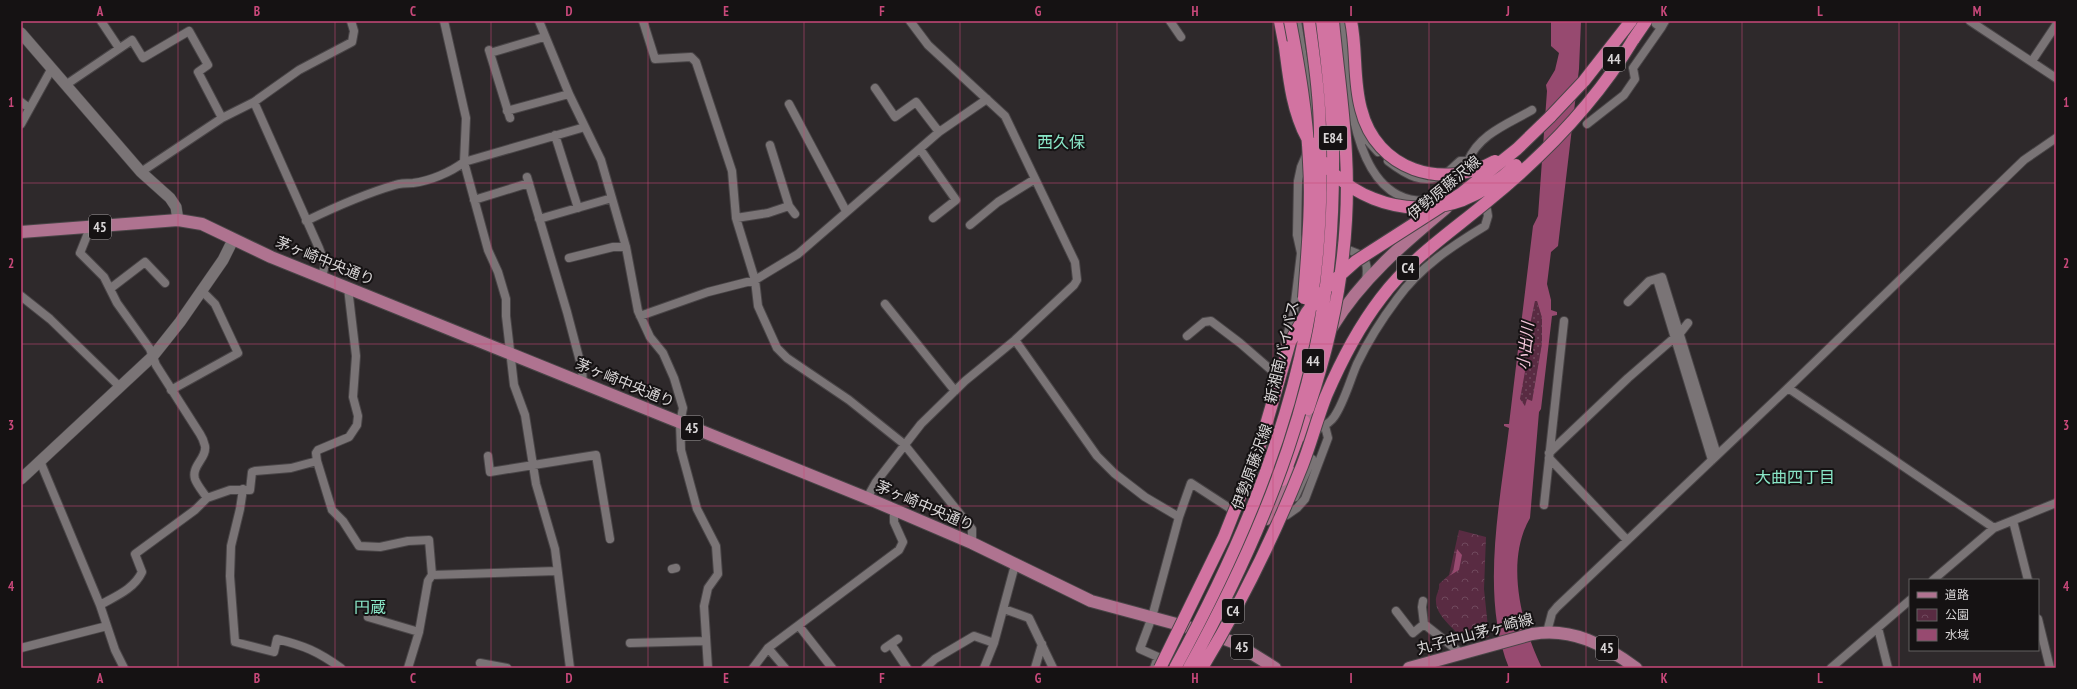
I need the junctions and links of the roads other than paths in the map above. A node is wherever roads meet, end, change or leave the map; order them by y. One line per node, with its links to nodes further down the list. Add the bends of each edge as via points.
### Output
1 (101, 21): 26 (street)
2 (351, 21): 37 (street, via 354,32 352,42 299,70)
3 (444, 21): 53 (street, via 466,118)
4 (539, 21): 23 (street)
5 (643, 21): 64 (street, via 656,59 691,57 696,62 732,171)
6 (910, 21): 35 (street, via 928,45)
7 (1170, 21): 24 (street)
8 (1280, 21): 25 (highway, C4, bridge, via 1294,102 1306,137 1318,157 1335,176 1356,191 1383,203 1413,208 1441,206 1464,200 1505,175 1572,111)
9 (1290, 21): 106 (highway, bridge, via 1304,101 1310,163 1303,300)
10 (1297, 21): 30 (street)
11 (1309, 21): 75 (highway, 新湘南バイパス / E84, bridge, via 1320,135)
12 (1322, 21): 76 (highway, 新湘南バイパス / E84, bridge, via 1332,116 1333,172)
13 (1333, 21): 126 (highway, bridge, via 1346,156 1344,257 1334,317 1315,389 1292,458)
14 (1341, 21): 28 (street)
15 (1351, 21): 43 (highway, C4, bridge, via 1357,93 1363,118 1381,148 1412,169 1450,175 1482,168 1506,153)
16 (1625, 21): 43 (main road, 44)
17 (1631, 21): 43 (highway, C4, via 1584,81)
18 (1641, 21): 73 (main road, 伊勢原藤沢線 / 44, via 1586,98 1533,155 1501,185)
19 (1970, 21): 27 (street)
20 (1657, 24): 25 (highway, C4); 45 (street, via 1633,68 1635,79 1624,95)
21 (2056, 25): 27 (street)
22 (21, 33): 29 (street)
23 (544, 37): 34 (street); 34 (street, via 490,52 509,115)
24 (1181, 37)
25 (1633, 40): 184 (highway, C4, bridge, via 1614,70 1563,130 1504,187 1416,259 1369,314 1345,354 1326,397 1280,517)
26 (119, 48): 32 (street); 42 (street, via 132,40 143,58 189,31 208,65 198,72)
27 (2032, 62): 31 (street)
28 (1346, 65): 30 (street); 41 (street)
29 (52, 68): 32 (street); 39 (street)
30 (1306, 69): 50 (street)
31 (2056, 78)
32 (66, 84): 54 (street)
33 (875, 88): 47 (street, via 895,117 916,102)
34 (569, 94): 46 (street)
35 (987, 98): 47 (street); 55 (street, via 1005,116)
36 (21, 102): 39 (street)
37 (254, 102): 42 (street); 68 (street)
38 (790, 104): 62 (street)
39 (30, 108): 44 (street)
40 (1532, 110): 41 (street, via 1520,121 1492,132 1478,144 1471,163 1460,161 1447,173 1427,180 1409,176 1379,152 1367,140)
41 (1353, 112): 56 (street, via 1365,159 1379,180 1389,189 1415,200 1429,201)
42 (222, 118): 54 (street)
43 (1546, 118): 56 (main road, 伊勢原藤沢線 / 44); 181 (highway, C4, bridge, via 1517,149 1462,193 1356,261 1329,285 1307,312 1290,342 1259,449 1224,537)
44 (21, 124)
45 (1587, 124)
46 (585, 127): 48 (street); 57 (street, via 601,160)
47 (939, 132): 52 (street)
48 (555, 135): 53 (street); 60 (street)
49 (2056, 138): 100 (street, via 2024,160)
50 (1313, 142): 81 (street, via 1326,160 1328,242 1357,252 1365,261 1368,270); 97 (street, via 1301,167 1298,181 1297,235 1301,253 1294,311)
51 (770, 145): 59 (street)
52 (920, 149): 62 (street); 65 (street, via 956,200)
53 (464, 162): 58 (street); 68 (street, via 442,174 414,183 397,184 377,190)
54 (141, 172): 67 (street, via 170,198 176,207)
55 (1035, 179): 69 (street, via 998,202); 94 (street, via 1075,262 1077,280)
56 (1465, 192): 81 (main road, 伊勢原藤沢線 / 44, via 1402,245)
57 (612, 198): 60 (street); 74 (street)
58 (474, 200): 66 (street, via 528,180); 95 (street, via 488,250 503,284)
59 (789, 206): 63 (street); 64 (street, via 768,213)
60 (578, 208): 66 (street)
61 (1487, 210): 78 (street, via 1485,226 1454,245)
62 (846, 211): 80 (street, via 798,254)
63 (795, 214)
64 (736, 218): 80 (street)
65 (933, 218)
66 (539, 219): 98 (street, via 580,362)
67 (178, 220): 70 (main road, 茅ヶ崎中央通り / 45); 72 (main road, 茅ヶ崎中央通り / 45, via 202,224)
68 (306, 221): 79 (street, via 325,264)
69 (970, 225)
70 (90, 228): 71 (main road, 茅ヶ崎中央通り / 45); 83 (street, via 80,253 104,276)
71 (21, 232)
72 (233, 240): 79 (main road, 茅ヶ崎中央通り / 45); 85 (street, via 223,260)
73 (1429, 243): 78 (street); 105 (main road, 伊勢原藤沢線 / 44, via 1395,275 1364,314 1340,354)
74 (626, 247): 77 (street, via 613,247); 89 (street)
75 (1317, 254): 182 (highway, 新湘南バイパス / C4, bridge, via 1305,336 1274,450 1228,566)
76 (1329, 255): 183 (highway, 新湘南バイパス / C4, bridge, via 1315,351 1288,447 1249,548 1228,594)
77 (569, 258)
78 (1420, 272): 104 (street, via 1380,323 1358,362 1334,418)
79 (322, 277): 84 (main road, 茅ヶ崎中央通り / 45)
80 (755, 280): 89 (street, via 708,292); 107 (street, via 758,306 777,348)
81 (1366, 280): 106 (main road, 伊勢原藤沢線 / 44, via 1345,306 1319,348 1299,388)
82 (165, 283): 83 (street, via 145,262)
83 (111, 288): 96 (street, via 117,302)
84 (348, 288): 95 (main road, 茅ヶ崎中央通り / 45); 112 (street, via 356,356 353,397 358,416 357,425 349,437 318,450)
85 (202, 290): 96 (street); 101 (street, via 215,304 238,353)
86 (21, 296): 99 (street, via 50,319)
87 (1628, 302): 92 (street, via 1649,281 1662,277)
88 (885, 304): 102 (street)
89 (640, 316): 103 (street, via 650,337 663,353 674,378 683,408)
90 (1564, 321): 109 (street)
91 (1688, 323): 92 (street)
92 (1677, 335): 109 (street); 111 (street)
93 (1187, 336): 97 (street, via 1204,322 1211,321)
94 (1016, 340): 102 (street); 124 (street, via 1096,456 1145,497)
95 (510, 354): 98 (main road, 茅ヶ崎中央通り / 45); 114 (street, via 514,385 524,416)
96 (153, 356): 99 (street); 101 (street)
97 (1277, 375): 122 (street, via 1260,441)
98 (583, 384): 103 (main road, 茅ヶ崎中央通り / 45)
99 (120, 387): 113 (street)
100 (1788, 388): 111 (street); 127 (street)
101 (172, 390): 117 (street, via 205,445 205,451 194,474)
102 (955, 391): 107 (street)
103 (680, 423): 118 (main road, 茅ヶ崎中央通り / 45); 158 (street, via 681,450 697,509 716,546 718,574 708,588 704,606)
104 (1325, 426): 105 (street); 123 (street, via 1328,438 1305,499)
105 (1304, 435): 126 (main road, 伊勢原藤沢線 / 44)
106 (1279, 442): 131 (main road, 伊勢原藤沢線 / 44)
107 (904, 444): 118 (street); 130 (street, via 972,529)
108 (488, 456): 114 (street, via 490,472)
109 (1549, 456): 120 (street); 129 (street)
110 (1310, 458): 123 (street, via 1312,459 1309,468)
111 (1714, 458): 129 (street)
112 (317, 460): 116 (street, via 291,468 252,472 250,490); 134 (street, via 332,510 343,521 359,546 380,547 429,540)
113 (40, 461): 115 (street); 142 (street)
114 (533, 466): 128 (street, via 596,455); 133 (street, via 555,548)
115 (21, 479)
116 (243, 489): 117 (street, via 221,492); 167 (street, via 231,546 230,576 235,642 274,652 277,639 313,649)
117 (207, 498): 142 (street, via 195,510 135,554 142,572 134,585)
118 (866, 498): 121 (main road, 茅ヶ崎中央通り / 45)
119 (2056, 504): 125 (street)
120 (1544, 505)
121 (894, 510): 130 (main road, 茅ヶ崎中央通り / 45); 152 (street, via 894,522 902,538 899,550)
122 (1234, 511): 124 (street, via 1191,483); 131 (street, via 1225,534)
123 (1287, 515): 138 (street)
124 (1179, 518): 147 (street)
125 (2013, 521): 127 (street); 136 (street)
126 (1264, 526): 137 (main road, 伊勢原藤沢線 / 44)
127 (1994, 528): 135 (street)
128 (610, 539)
129 (1627, 540): 156 (street, via 1557,607)
130 (972, 543): 132 (main road, 茅ヶ崎中央通り / 45)
131 (1241, 543): 154 (main road, 伊勢原藤沢線 / 44)
132 (1015, 565): 143 (street); 147 (main road, 茅ヶ崎中央通り / 45, via 1091,601)
133 (557, 571): 134 (street); 170 (street)
134 (432, 575): 155 (street, via 428,581)
135 (1934, 579)
136 (2028, 579)
137 (1235, 582): 138 (street); 154 (main road, 伊勢原藤沢線 / 44)
138 (1249, 590): 139 (street)
139 (1243, 601)
140 (1423, 601): 149 (street)
141 (1909, 601): 153 (street)
142 (100, 605): 151 (street)
143 (1004, 609): 160 (street); 161 (street, via 1029,618)
144 (1396, 611): 148 (street)
145 (1408, 613): 148 (street)
146 (368, 617): 155 (street)
147 (1152, 617): 154 (main road, 茅ヶ崎中央通り / 45); 180 (street, via 1140,649 1158,657)
148 (1402, 619): 149 (street, via 1413,633)
149 (1424, 624): 164 (street)
150 (2039, 624): 190 (street)
151 (107, 626): 162 (street); 166 (street)
152 (799, 626): 163 (street); 174 (street)
153 (1878, 628): 188 (street); 189 (street)
154 (1203, 631): 182 (main road, 伊勢原藤沢線 / 44); 183 (main road, 伊勢原藤沢線 / 44); 185 (main road, 45, via 1235,644)
155 (419, 632): 168 (street)
156 (1545, 632): 164 (main road, 丸子中山茅ヶ崎線 / 45); 187 (main road, 丸子中山茅ヶ崎線 / 45, via 1574,635 1594,641)
157 (898, 639): 175 (street, via 888,646)
158 (705, 641): 159 (street); 171 (street)
159 (630, 643)
160 (994, 643): 176 (street, via 974,636 935,659); 177 (street)
161 (1042, 644): 178 (street); 179 (street)
162 (21, 648)
163 (768, 648): 172 (street); 173 (street)
164 (1462, 654): 186 (main road, 丸子中山茅ヶ崎線 / 45)
165 (480, 663): 169 (street)
166 (124, 668)
167 (341, 668)
168 (408, 668)
169 (507, 668)
170 (570, 668)
171 (708, 668)
172 (753, 668)
173 (785, 668)
174 (832, 668)
175 (906, 668)
176 (925, 668)
177 (984, 668)
178 (1035, 668)
179 (1052, 668)
180 (1154, 668)
181 (1160, 668)
182 (1176, 668)
183 (1188, 668)
184 (1202, 668)
185 (1275, 668)
186 (1409, 668)
187 (1636, 668)
188 (1831, 668)
189 (1888, 668)
190 (2050, 668)

